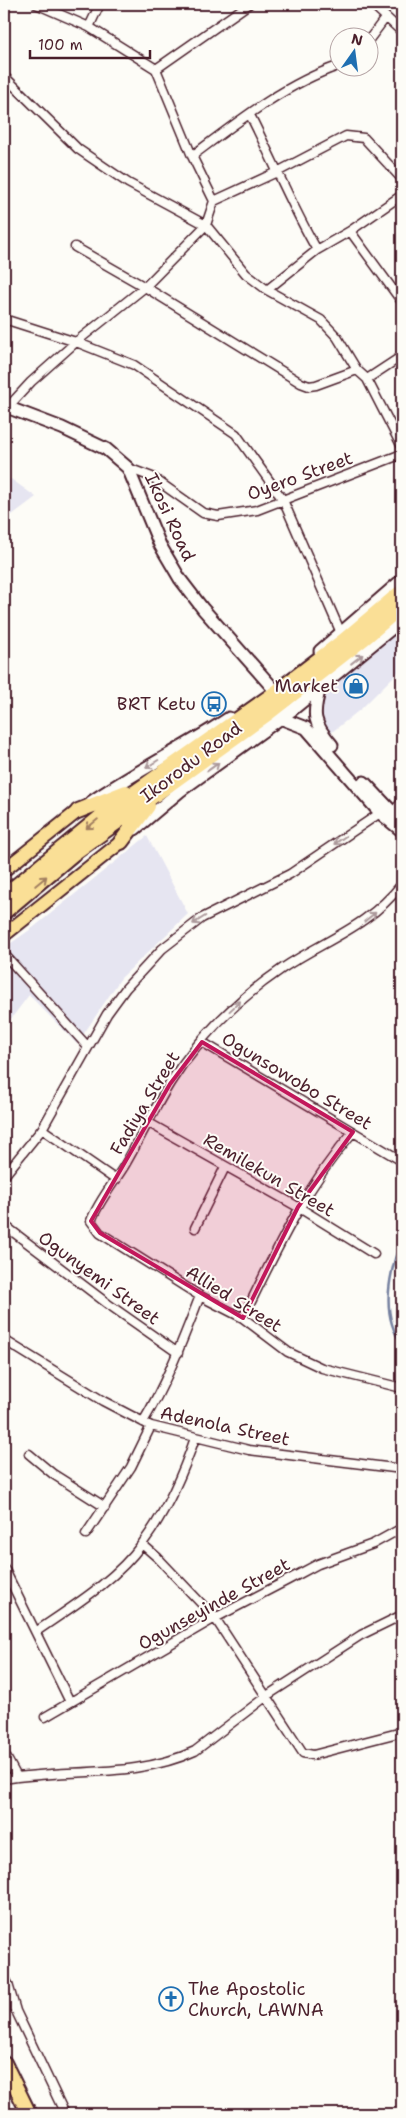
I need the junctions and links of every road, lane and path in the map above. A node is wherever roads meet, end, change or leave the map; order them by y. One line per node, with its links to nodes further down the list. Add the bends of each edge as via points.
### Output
1 (36, 4): 6 (street)
2 (100, 4): 6 (street)
3 (249, 4): 9 (street)
4 (372, 4): 5 (street)
5 (386, 17): 7 (street); 8 (street)
6 (90, 26): 9 (street)
7 (378, 28)
8 (402, 32)
9 (156, 69): 13 (street)
10 (328, 71): 12 (street, via 292,88)
11 (4, 76): 18 (street, via 78,148 128,183)
12 (250, 115): 13 (street); 14 (street)
13 (192, 156): 17 (street)
14 (279, 171): 15 (street, via 346,136 356,136 364,138); 17 (street); 21 (street, via 298,218)
15 (402, 179)
16 (402, 195): 19 (street)
17 (214, 201): 18 (street)
18 (206, 225): 22 (street); 23 (street, via 246,274)
19 (350, 232): 21 (street); 24 (street)
20 (75, 247): 22 (street)
21 (317, 250): 23 (street)
22 (145, 287): 26 (street); 28 (street, via 309,386)
23 (267, 290): 28 (street, via 321,320)
24 (402, 302)
25 (4, 319): 26 (street)
26 (76, 342): 30 (street); 34 (street, via 134,365 236,434)
27 (402, 356): 29 (street)
28 (357, 370): 29 (street)
29 (368, 379): 31 (street)
30 (6, 406): 33 (street, Ikosi Road, via 106,449)
31 (402, 447)
32 (402, 454): 34 (street, Oyero Street)
33 (128, 468): 34 (street, Oyero Street, via 152,477 204,513 218,516 257,510); 40 (street, Ikosi Road, via 160,545 180,579)
34 (283, 500): 39 (street)
35 (402, 580): 39 (street, Ikorodu Road)
36 (402, 590): 44 (highway, Ikorodu Road, via 276,693)
37 (402, 606): 43 (highway, Ikorodu Road)
38 (402, 620): 41 (street, one-way to 38)
39 (341, 633): 40 (street, Ikorodu Road)
40 (272, 687): 47 (street, Ikorodu Road, one-way to 47, via 191,744 129,775)
41 (320, 688): 42 (street); 49 (street, via 314,713 323,735)
42 (292, 710): 43 (highway, via 279,708)
43 (275, 715): 45 (highway, Ikorodu Road); 48 (street, via 306,728); 52 (street, Ikorodu Road, one-way to 43)
44 (145, 784): 47 (highway); 55 (highway, Ikorodu Road, one-way to 55)
45 (157, 794): 52 (highway); 56 (highway, Ikorodu Road, one-way to 45, via 74,853)
46 (402, 801): 49 (street)
47 (78, 811): 53 (main road, Ikorodu Road)
48 (380, 812): 51 (street); 60 (street, one-way to 60, via 290,874 202,918 183,932 162,949 126,988)
49 (393, 813): 50 (street)
50 (402, 822)
51 (402, 831)
52 (121, 842): 57 (main road, Ikorodu Road)
53 (4, 870)
54 (402, 884): 59 (street, Fadiya Street, one-way to 54, via 240,1002 283,969 363,923)
55 (4, 896)
56 (4, 912)
57 (4, 935)
58 (4, 954): 60 (street)
59 (202, 1042): 61 (street, Fadiya Street, via 170,1084); 63 (street, Ogunsowobo Street)
60 (88, 1047): 62 (street)
61 (148, 1124): 65 (street, Remilekun Street); 67 (street, Fadiya Street)
62 (42, 1129): 66 (street); 67 (street)
63 (353, 1132): 64 (street, Ogunsowobo Street); 68 (street)
64 (402, 1161)
65 (226, 1167): 68 (street, Remilekun Street); 71 (street)
66 (4, 1176)
67 (116, 1180): 69 (street, Fadiya Street)
68 (298, 1207): 72 (street, Remilekun Street); 74 (street)
69 (90, 1221): 73 (street, Allied Street, via 100,1233)
70 (4, 1225): 76 (street, Ogunyemi Street)
71 (195, 1228)
72 (374, 1254)
73 (200, 1296): 74 (street, Allied Street); 76 (street)
74 (243, 1318): 77 (street, Allied Street, via 288,1352 307,1362)
75 (4, 1340): 78 (street, Adenola Street)
76 (178, 1353): 78 (street)
77 (402, 1388)
78 (143, 1422): 79 (street, Adenola Street)
79 (151, 1426): 80 (street, Adenola Street); 83 (street, via 131,1467)
80 (195, 1438): 82 (street, Adenola Street, via 249,1450); 86 (street, via 176,1488)
81 (29, 1454): 83 (street, via 53,1474)
82 (402, 1469)
83 (105, 1507): 85 (street)
84 (402, 1528): 89 (street, Ogunseyinde Street, via 373,1544 318,1564)
85 (86, 1534)
86 (142, 1544): 89 (street); 90 (street, via 125,1564 78,1603)
87 (4, 1568): 90 (street)
88 (402, 1615): 91 (street, via 361,1635)
89 (215, 1618): 91 (street); 92 (street, Ogunseyinde Street)
90 (37, 1631): 92 (street)
91 (268, 1695): 94 (street, via 300,1749 308,1755); 96 (street, via 195,1751 170,1762 144,1768)
92 (70, 1702): 93 (street, Ogunseyinde Street)
93 (45, 1717)
94 (402, 1732)
95 (4, 1753): 96 (street)
96 (17, 1777): 97 (street)
97 (4, 1779)
98 (4, 1976): 99 (street)
99 (6, 1988): 101 (street)
100 (4, 1998): 101 (street)
101 (16, 2011): 104 (street)
102 (4, 2063): 103 (highway)
103 (29, 2114)
104 (65, 2114)

